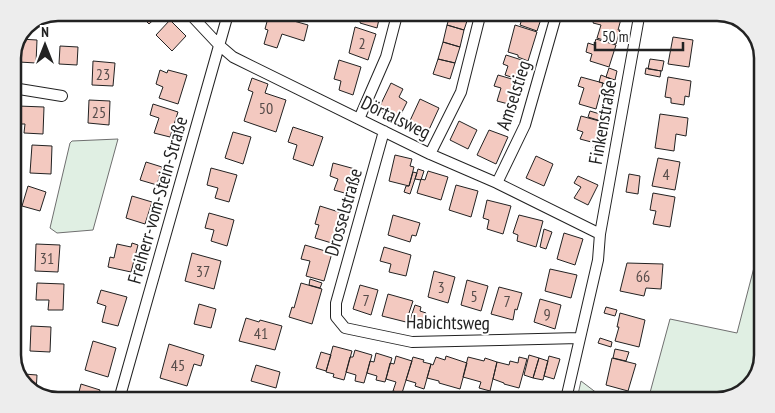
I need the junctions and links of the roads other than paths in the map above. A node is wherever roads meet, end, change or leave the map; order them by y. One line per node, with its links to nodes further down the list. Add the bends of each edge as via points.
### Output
1 (395, 21): 10 (street, via 386,57)
2 (479, 21): 12 (street, via 461,92)
3 (555, 21): 13 (street, Amselstieg, via 525,125)
4 (638, 21): 14 (street, Finkenstraße)
5 (197, 22): 7 (street, Dörtalsweg)
6 (226, 22): 7 (street, Freiherr-vom-Stein-Straße)
7 (219, 45): 10 (street, Dörtalsweg, via 233,57); 17 (street, Freiherr-vom-Stein-Straße)
8 (21, 89): 9 (street)
9 (62, 96)
10 (359, 119): 11 (street, Dörtalsweg)
11 (384, 131): 12 (street, Dörtalsweg); 15 (street, Drosselstraße)
12 (430, 154): 13 (street, Dörtalsweg)
13 (496, 183): 14 (street, Dörtalsweg)
14 (600, 234): 16 (street, via 598,260)
15 (336, 303): 16 (street, Habichtsweg, via 336,317 344,328 412,342)
16 (579, 338): 18 (street)
17 (121, 392)
18 (568, 392)

